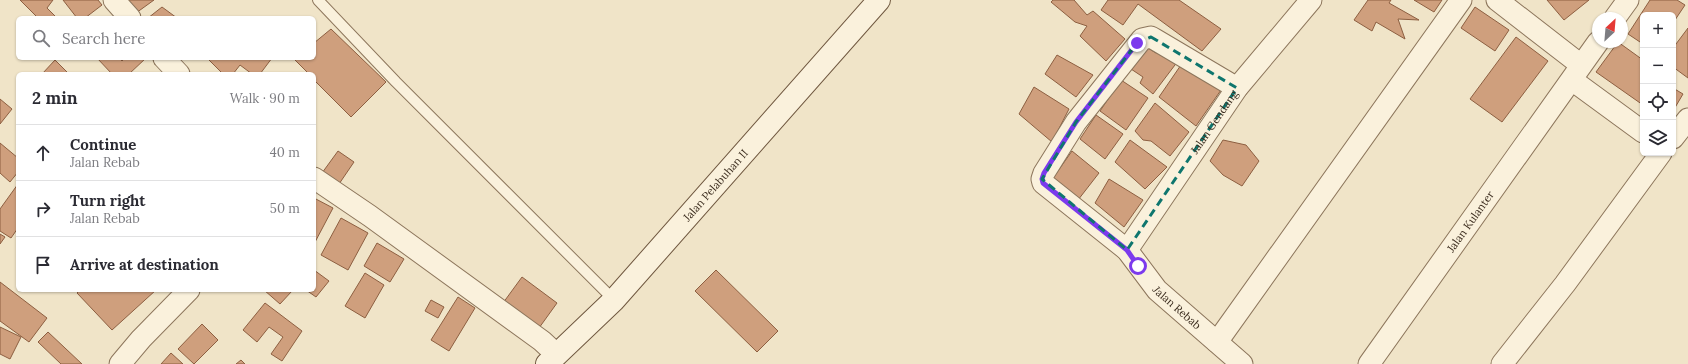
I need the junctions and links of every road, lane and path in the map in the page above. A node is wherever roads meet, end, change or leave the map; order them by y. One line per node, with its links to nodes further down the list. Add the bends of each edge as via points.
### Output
1 (114, 0): 9 (street)
2 (318, 0): 22 (lane)
3 (879, 0): 22 (main road, Jalan Pelabuhan II)
4 (1312, 0): 14 (street, Jalan Gendang)
5 (1461, 0): 23 (street)
6 (1498, 0): 13 (street)
7 (1628, 0): 8 (street)
8 (1619, 12)
9 (128, 16)
10 (1594, 48): 13 (street, Jalan Kulanter)
11 (166, 60): 12 (street)
12 (177, 72)
13 (1577, 72): 16 (street); 27 (street, Jalan Kulanter)
14 (1237, 88): 20 (street, Jalan Gendang); 20 (street, Jalan Rebab, via 1156,40 1146,37 1137,43 1076,122 1044,173 1043,183)
15 (1688, 119): 17 (street)
16 (1640, 129)
17 (1676, 134)
18 (1659, 156): 28 (street, via 1565,284)
19 (316, 179): 24 (street, via 529,332)
20 (1127, 250): 23 (street, Jalan Rebab, via 1157,290)
21 (187, 292): 25 (street)
22 (614, 300): 24 (main road, Jalan Pelabuhan II)
23 (1217, 342): 26 (street, Jalan Rebab)
24 (551, 359)
25 (120, 364)
26 (1242, 364)
27 (1369, 364)
28 (1502, 364)

